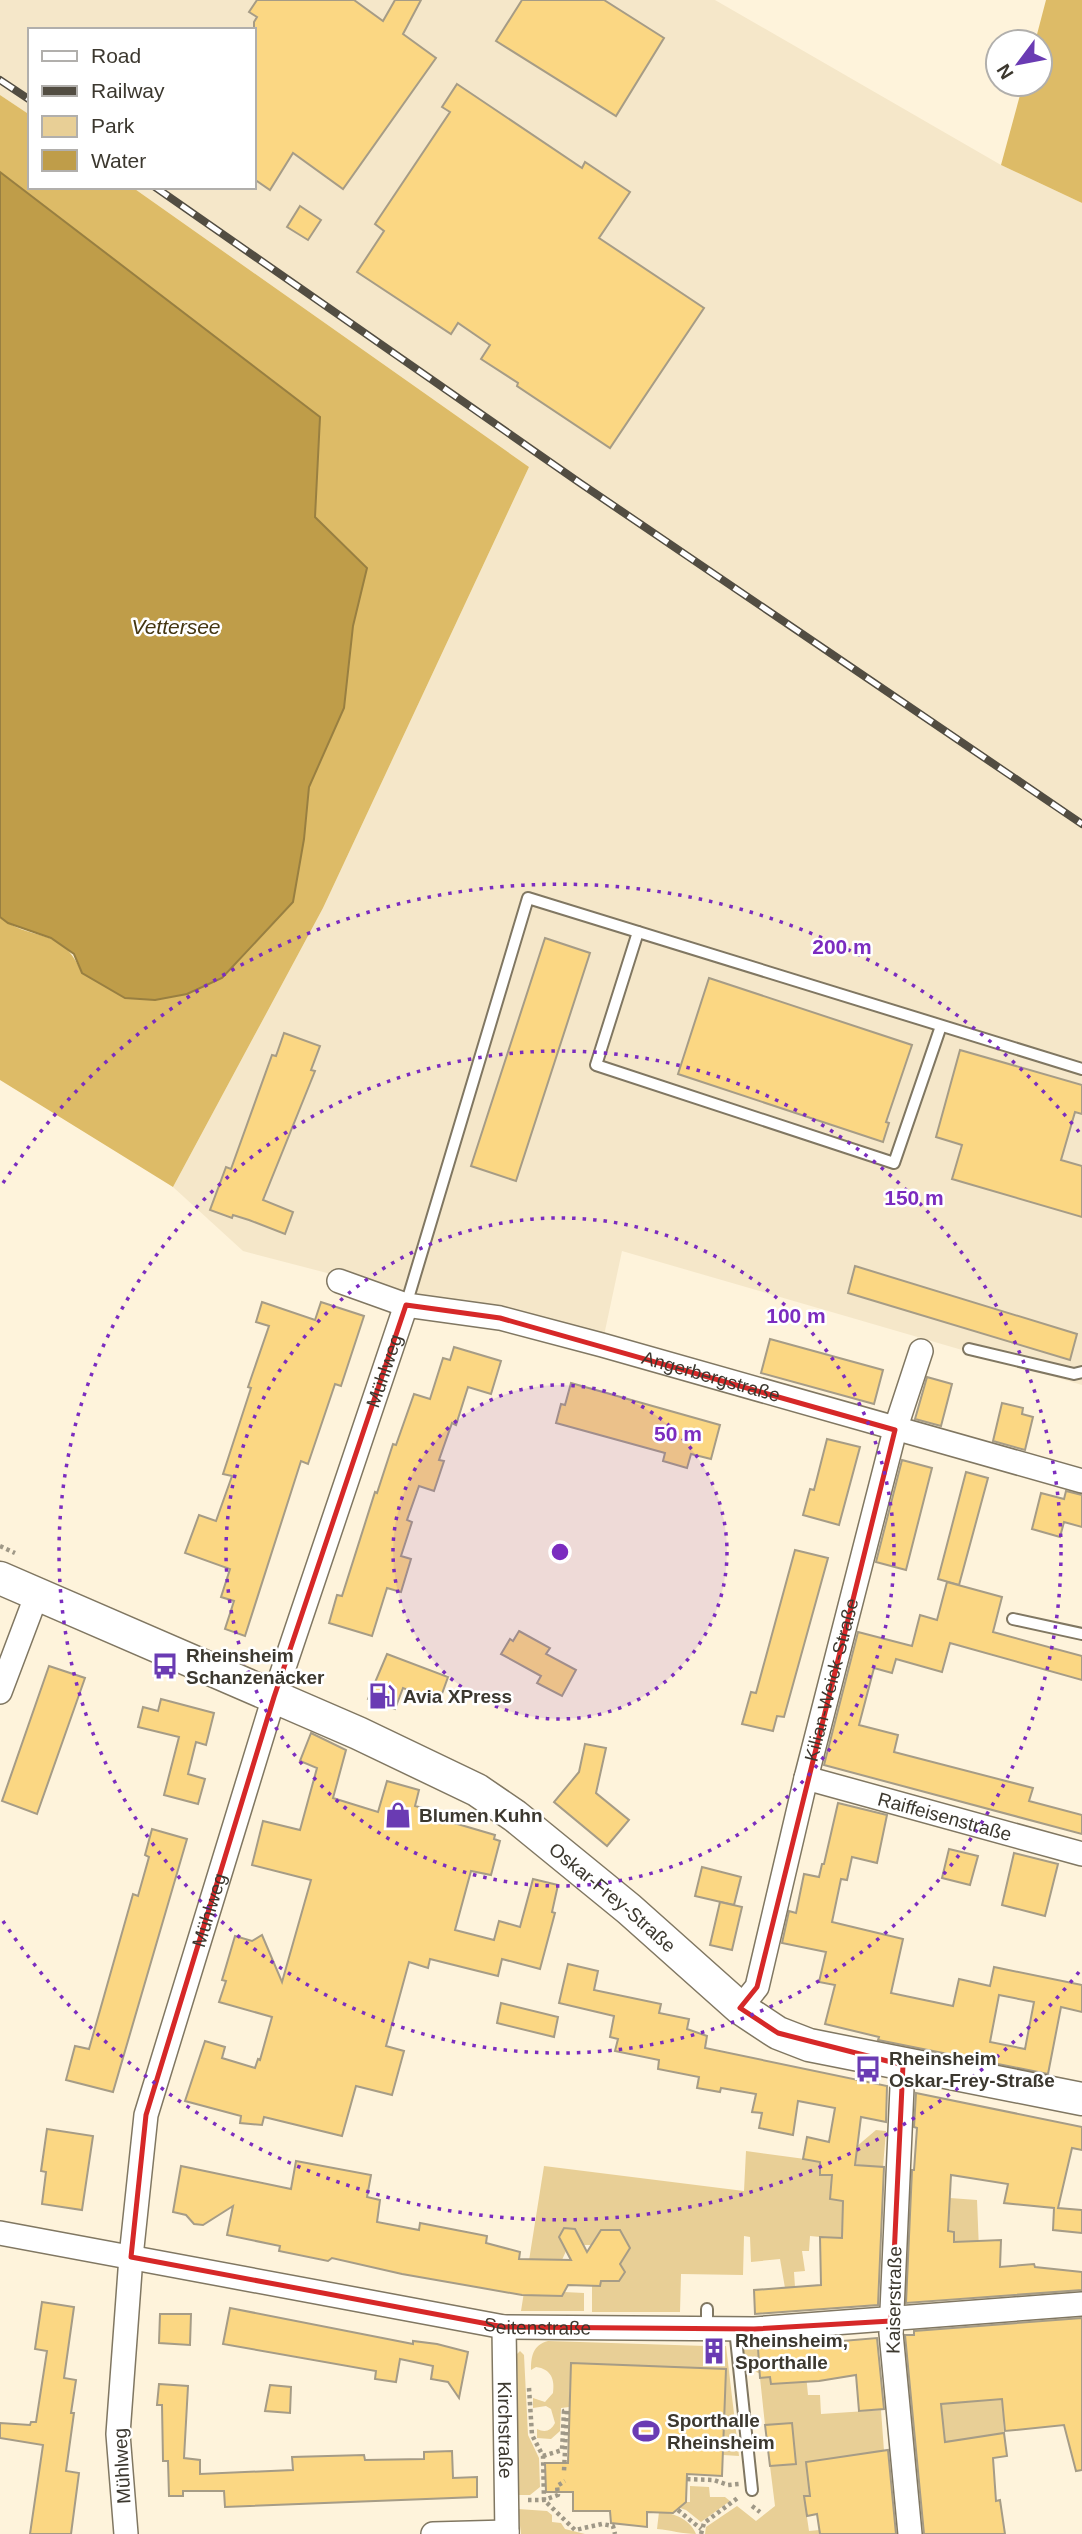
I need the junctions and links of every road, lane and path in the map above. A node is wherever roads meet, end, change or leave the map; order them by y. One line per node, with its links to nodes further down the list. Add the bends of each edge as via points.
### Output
1 (638, 932): 2 (lane); 2 (lane, via 596,1065 894,1163); 5 (lane, via 528,898)
2 (942, 1026): 3 (lane)
3 (1082, 1069)
4 (339, 1281): 5 (street, Angerbergstraße)
5 (406, 1305): 9 (street, Angerbergstraße, via 500,1318); 16 (street, Mühlweg)
6 (969, 1349): 8 (lane, via 1074,1374)
7 (921, 1351): 9 (street, Kilian-Weick-Straße)
8 (1082, 1372)
9 (895, 1430): 10 (street, Angerbergstraße); 17 (street, Kilian-Weick-Straße)
10 (1082, 1481)
11 (0, 1578): 12 (street, Oskar-Frey-Straße)
12 (37, 1594): 15 (street); 16 (street, Oskar-Frey-Straße)
13 (1013, 1619): 14 (lane)
14 (1082, 1634)
15 (0, 1692)
16 (274, 1697): 19 (street, Oskar-Frey-Straße, via 477,1790 629,1909); 23 (street, Mühlweg, via 146,2115)
17 (806, 1778): 18 (street, Raiffeisenstraße); 19 (street, Kilian-Weick-Straße, via 757,1987)
18 (1082, 1854)
19 (740, 2008): 20 (street, Oskar-Frey-Straße, via 778,2033 809,2045)
20 (903, 2065): 21 (street, Oskar-Frey-Straße); 25 (street, Kaiserstraße)
21 (1082, 2099)
22 (0, 2232): 23 (street, Seitenstraße)
23 (131, 2257): 26 (street, Seitenstraße); 39 (street, Mühlweg, via 118,2434)
24 (1082, 2304): 25 (street, Seitenstraße)
25 (891, 2320): 27 (street, Seitenstraße); 42 (street, Kaiserstraße)
26 (504, 2327): 27 (street, Seitenstraße, via 707,2319); 38 (street, Kirchstraße)
27 (736, 2329): 33 (lane)
28 (529, 2379): 29 (path, via 532,2435)
29 (543, 2456): 30 (path, via 562,2450 567,2410); 34 (path)
30 (564, 2471)
31 (687, 2479): 37 (path, via 743,2484 740,2496 704,2523)
32 (565, 2481): 34 (path, via 557,2486 558,2495)
33 (752, 2490)
34 (544, 2500): 36 (path, via 575,2530)
35 (678, 2510): 37 (path)
36 (589, 2531): 41 (path, via 602,2524 613,2526)
37 (701, 2531)
38 (507, 2533): 40 (street)
39 (126, 2534)
40 (433, 2534)
41 (615, 2534)
42 (910, 2534)

